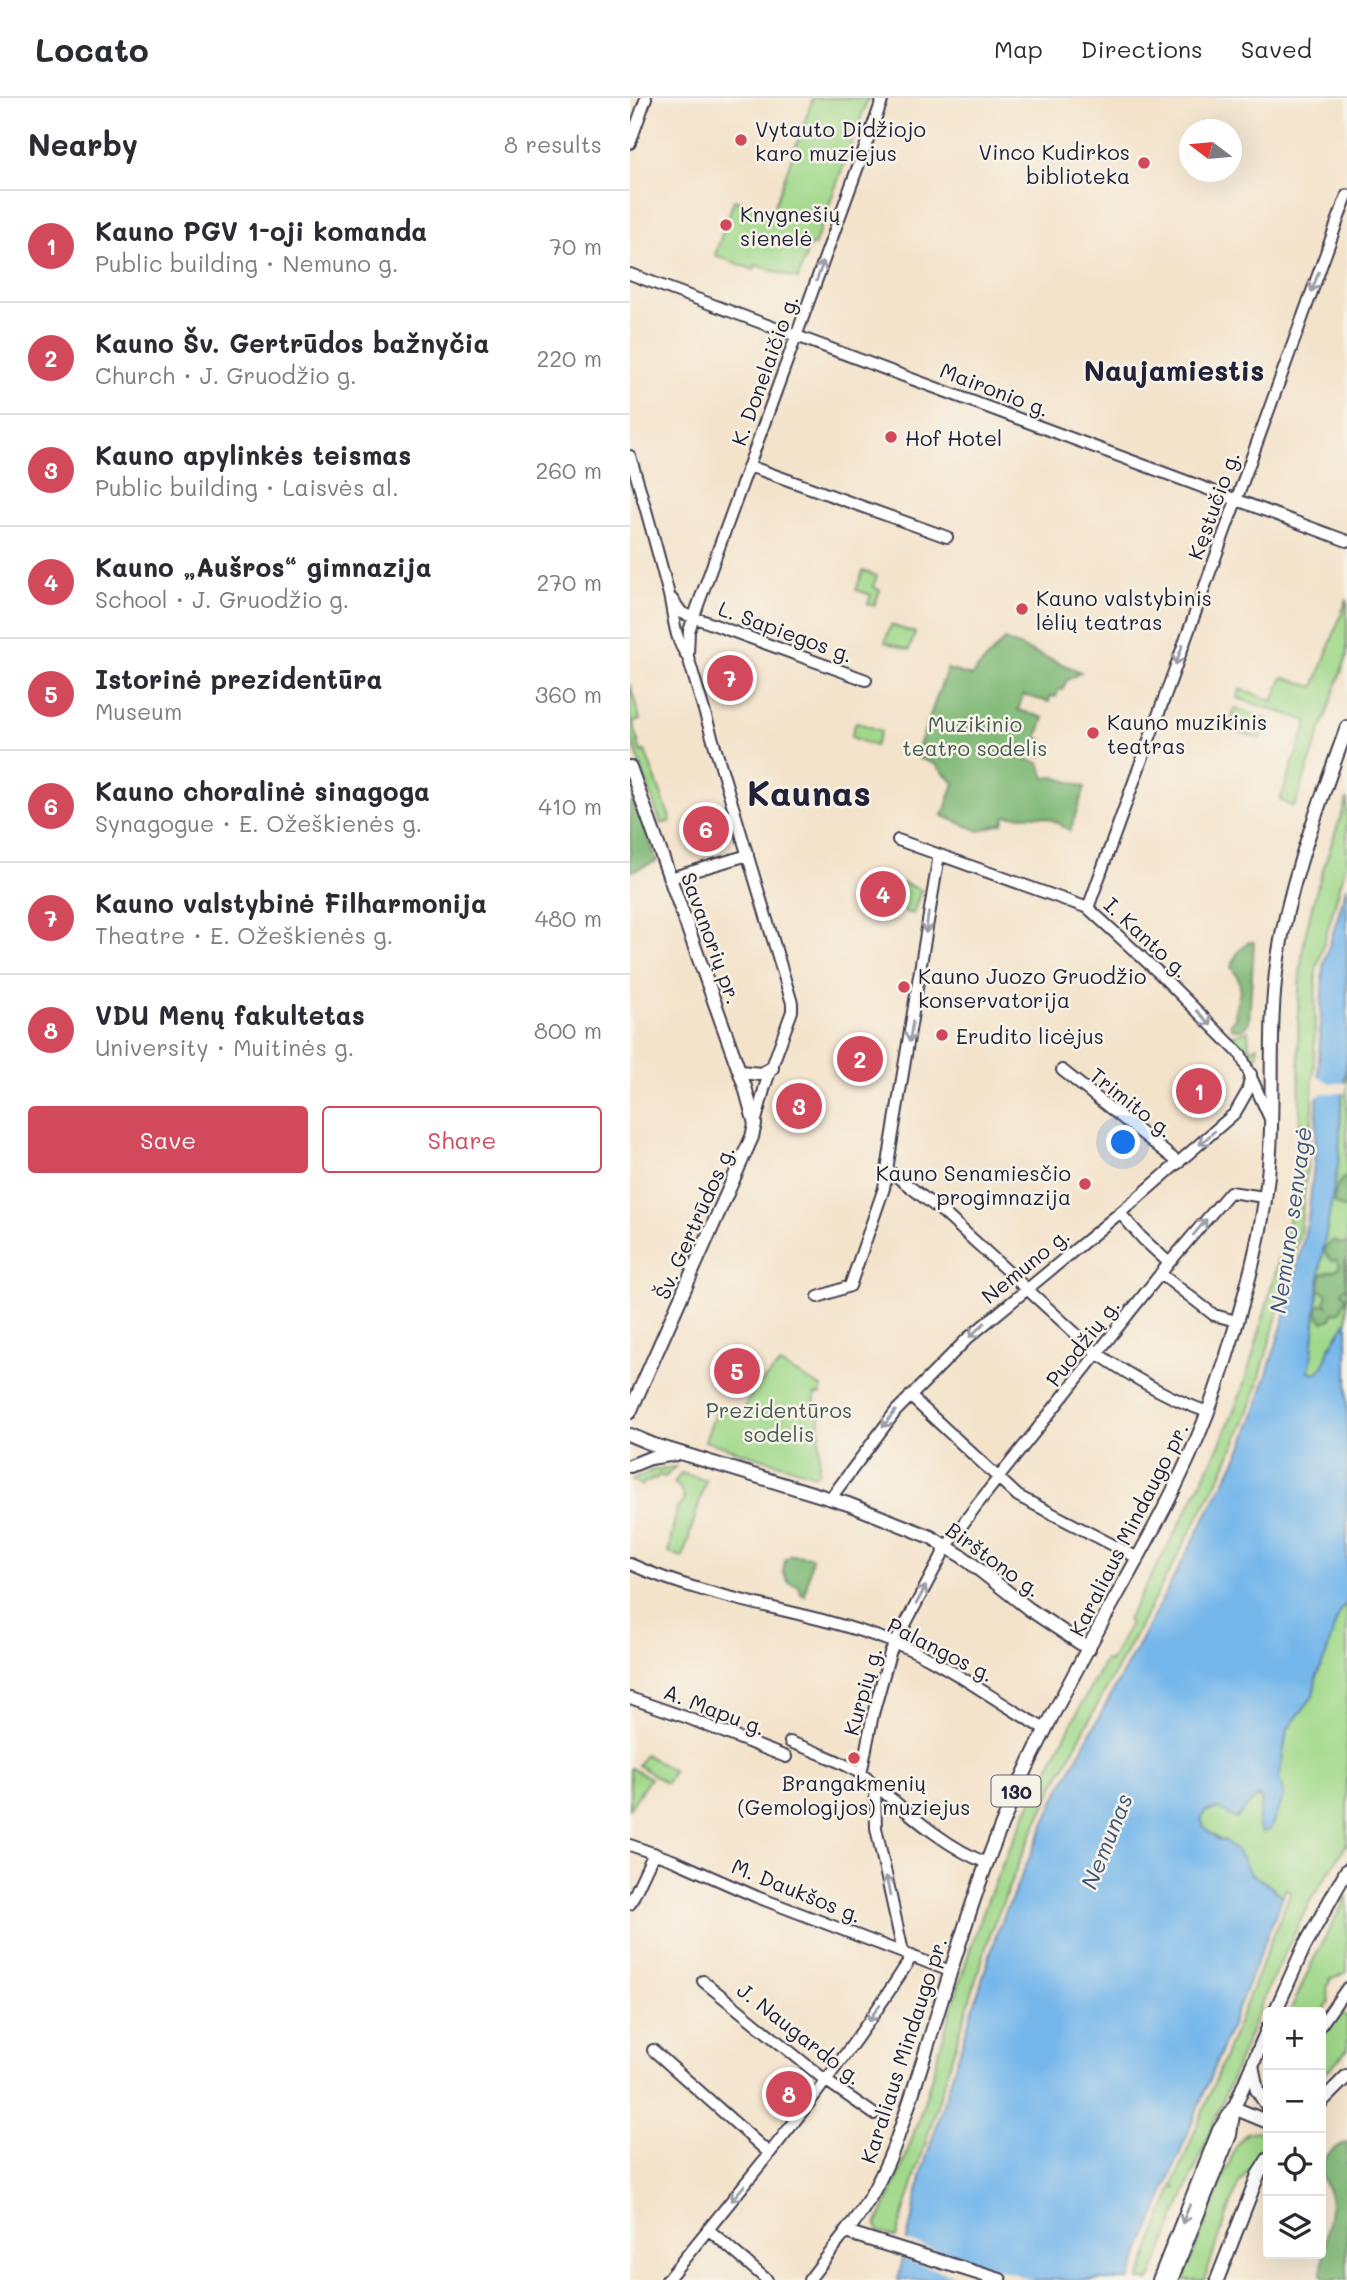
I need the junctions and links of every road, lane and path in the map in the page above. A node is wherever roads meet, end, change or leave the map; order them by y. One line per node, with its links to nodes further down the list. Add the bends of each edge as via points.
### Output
1 (646, 98): 3 (street)
2 (883, 98): 6 (street, K. Donelaičio g., one-way to 2)
3 (630, 143)
4 (1347, 195): 9 (street, Kęstučio g., one-way to 9)
5 (630, 274): 6 (street, Maironio g.)
6 (797, 335): 8 (street, K. Donelaičio g.); 9 (street, Maironio g.)
7 (630, 456): 12 (street)
8 (749, 466): 10 (street); 13 (street, K. Donelaičio g.)
9 (1236, 499): 11 (street, Maironio g.); 22 (street, Kęstučio g., one-way to 22)
10 (947, 537)
11 (1347, 541)
12 (669, 594): 13 (street, via 682,613); 14 (street, via 675,628)
13 (694, 618): 14 (street, K. Donelaičio g.); 15 (street, L. Sapiegos g.)
14 (688, 657): 19 (street)
15 (866, 680)
16 (1347, 727): 27 (main road, Karaliaus Mindaugo pr., via 1282,931)
17 (630, 767): 21 (main road, Savanorių pr.)
18 (898, 840): 20 (street, I. Kanto g.)
19 (748, 855): 21 (street); 23 (street, via 790,992 792,1011)
20 (939, 855): 22 (street, I. Kanto g.); 30 (street, one-way to 30)
21 (670, 878): 25 (main road, Savanorių pr.)
22 (1087, 908): 26 (street, I. Kanto g., one-way to 26, via 1241,1055)
23 (772, 1068): 25 (main road, via 761,1074); 28 (street)
24 (1062, 1070): 29 (street, Trimito g.)
25 (740, 1072): 28 (main road, Savanorių pr.)
26 (1251, 1074): 27 (street, I. Kanto g.); 29 (street, Nemuno g., one-way to 29, via 1235,1113)
27 (1271, 1122): 31 (main road, Karaliaus Mindaugo pr.)
28 (755, 1124): 40 (main road, Šv. Gertrūdos g.)
29 (1179, 1163): 32 (street, Nemuno g.)
30 (887, 1169): 35 (street, via 945,1214); 36 (street, via 850,1286)
31 (1265, 1198): 33 (street, Puodžių g., one-way to 31, via 1230,1192); 37 (main road, Karaliaus Mindaugo pr.)
32 (1120, 1213): 33 (street); 35 (street, Nemuno g.)
33 (1169, 1263): 34 (street, Puodžių g.)
34 (1161, 1274): 37 (street, via 1214,1315); 38 (street, Puodžių g.)
35 (1026, 1289): 38 (street); 39 (street, Nemuno g., one-way to 39)
36 (818, 1297)
37 (1236, 1321): 41 (main road, Karaliaus Mindaugo pr.)
38 (1098, 1354): 41 (street); 45 (street, Puodžių g.)
39 (909, 1396): 45 (street); 46 (street, Nemuno g., one-way to 46)
40 (630, 1412)
41 (1208, 1412): 48 (main road, Karaliaus Mindaugo pr.)
42 (630, 1435): 43 (main road, Birštono g.)
43 (682, 1453): 44 (main road); 46 (main road, Birštono g.)
44 (630, 1466)
45 (998, 1478): 47 (street, Puodžių g.); 48 (street, via 1039,1509)
46 (830, 1499): 47 (main road, Birštono g.)
47 (947, 1546): 50 (street, Kurpių g., one-way to 47); 51 (main road, Birštono g.)
48 (1138, 1559): 51 (main road, Karaliaus Mindaugo pr.)
49 (630, 1564): 50 (street, Palangos g., via 738,1600)
50 (895, 1643): 53 (street, Palangos g.); 56 (street, Kurpių g., via 882,1677)
51 (1088, 1649): 53 (main road, Karaliaus Mindaugo pr. / 130)
52 (630, 1698): 55 (street, A. Mapu g.)
53 (1045, 1729): 60 (main road, Karaliaus Mindaugo pr. / 130)
54 (790, 1742): 56 (street)
55 (786, 1757)
56 (861, 1774): 57 (street)
57 (875, 1787): 60 (street, via 957,1848); 63 (street, one-way to 57, via 876,1828)
58 (630, 1845): 59 (street, M. Daukšos g.)
59 (654, 1853): 62 (street); 63 (street, M. Daukšos g.)
60 (986, 1863): 64 (main road, Karaliaus Mindaugo pr. / 130)
61 (1347, 1870): 67 (main road)
62 (630, 1904)
63 (907, 1954): 64 (street, M. Daukšos g.); 73 (street, one-way to 73)
64 (950, 1972): 84 (main road, Karaliaus Mindaugo pr. / 130, via 887,2166)
65 (703, 1981): 73 (street, J. Naugardo g.)
66 (1347, 1988): 68 (street)
67 (1277, 2007)
68 (1326, 2018)
69 (1263, 2039): 71 (main road)
70 (653, 2050): 79 (street)
71 (1252, 2064): 75 (main road); 76 (main road)
72 (1347, 2076): 74 (main road)
73 (825, 2080): 77 (street, J. Naugardo g.); 79 (street)
74 (1326, 2097)
75 (1263, 2106)
76 (1234, 2108): 78 (main road); 89 (main road, one-way to 89, via 1219,2130); 90 (main road, via 1230,2134)
77 (874, 2114)
78 (1263, 2116)
79 (769, 2153): 83 (street, one-way to 83)
80 (1263, 2167): 82 (main road)
81 (1263, 2182): 82 (main road)
82 (1254, 2190): 91 (main road)
83 (708, 2229): 85 (street); 86 (street)
84 (846, 2232): 87 (street, Karaliaus Mindaugo pr.); 88 (main road)
85 (667, 2280)
86 (766, 2280)
87 (809, 2280)
88 (1000, 2280)
89 (1159, 2280)
90 (1171, 2280)
91 (1217, 2280)

